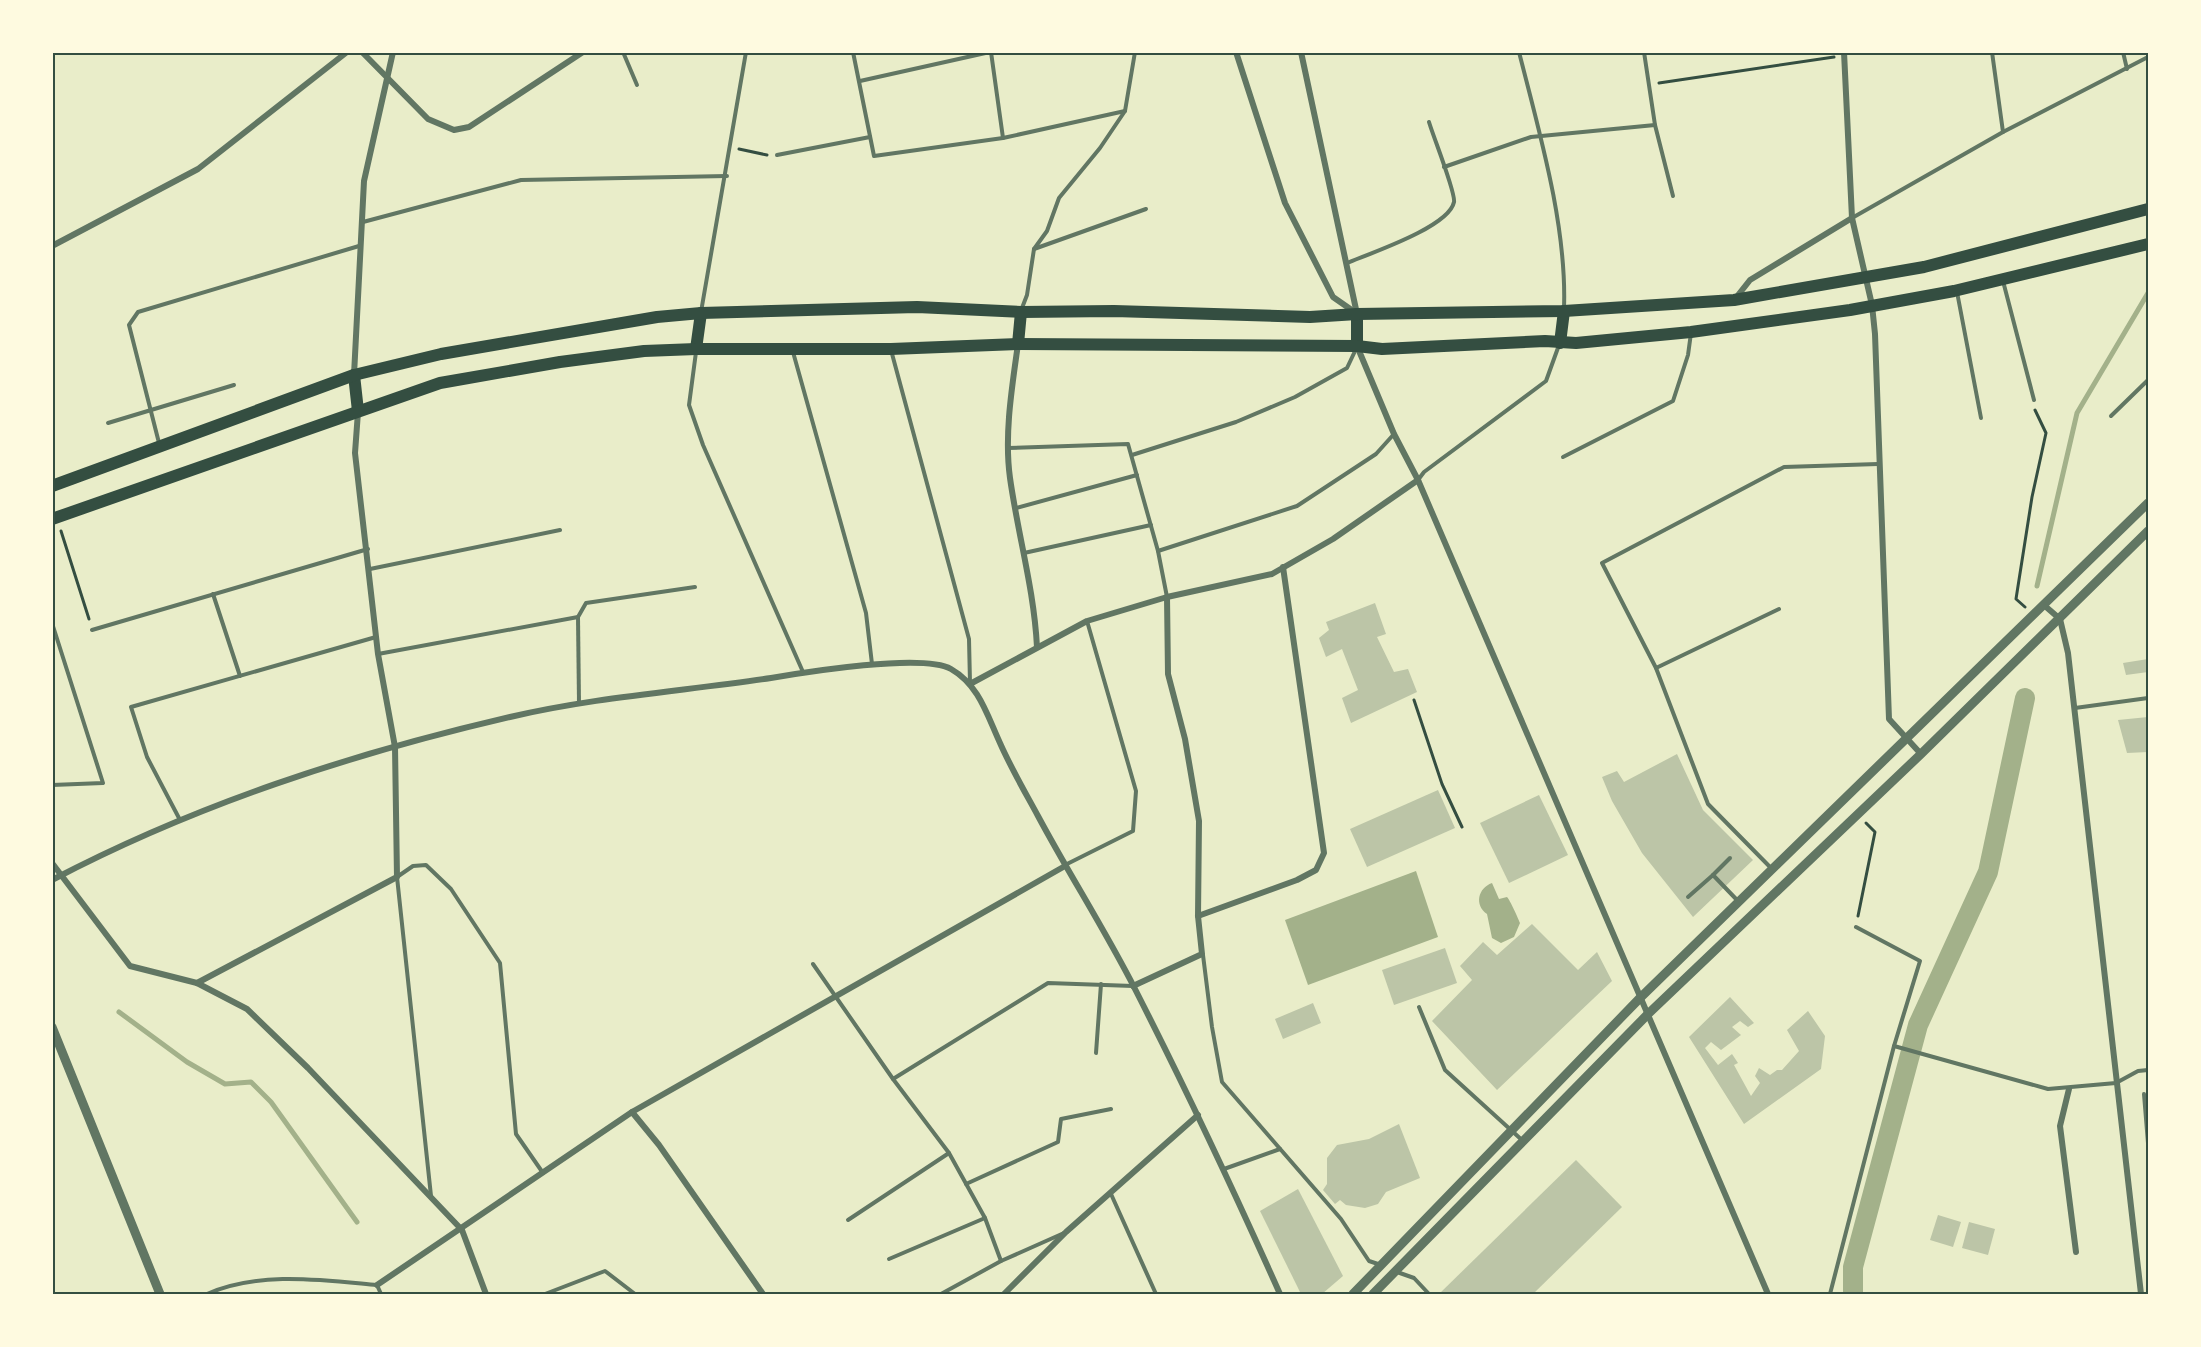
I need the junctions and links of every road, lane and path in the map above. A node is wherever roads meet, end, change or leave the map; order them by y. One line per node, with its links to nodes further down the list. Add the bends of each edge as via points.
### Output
1 (347, 52): 40 (street, via 198,169)
2 (362, 52): 19 (street)
3 (393, 52): 19 (street)
4 (583, 52): 19 (street, via 469,127 454,130 428,119)
5 (623, 52): 21 (lane)
6 (746, 52): 30 (lane)
7 (853, 52): 20 (lane)
8 (990, 52): 20 (lane); 29 (lane)
9 (1135, 52): 23 (lane)
10 (1236, 52): 52 (street, via 1285,203 1333,297)
11 (1301, 52): 43 (street)
12 (1519, 52): 27 (lane)
13 (1644, 52): 22 (lane)
14 (1992, 52): 26 (lane)
15 (2123, 52): 18 (lane)
16 (1844, 54): 22 (path); 37 (street)
17 (2148, 57): 18 (lane)
18 (2127, 69): 26 (lane)
19 (386, 78): 38 (street, via 364,181)
20 (860, 81): 28 (lane)
21 (637, 84)
22 (1650, 85): 25 (lane)
23 (1125, 111): 29 (lane); 42 (lane, via 1059,198 1047,231)
24 (1429, 122): 32 (lane)
25 (1654, 125): 27 (lane); 34 (lane)
26 (2003, 132): 37 (lane)
27 (1540, 136): 32 (lane); 49 (lane, via 1557,222)
28 (870, 137): 29 (lane, via 874,156); 31 (lane)
29 (1003, 138)
30 (731, 147): 31 (path); 33 (lane)
31 (777, 155)
32 (1444, 167): 43 (lane, via 1455,200 1450,214 1411,236)
33 (727, 176): 38 (lane, via 520,180); 51 (lane)
34 (1673, 196)
35 (1146, 209): 42 (lane)
36 (2148, 209): 44 (main road, via 1924,267)
37 (1852, 218): 44 (street); 47 (street, via 1750,280)
38 (363, 222): 41 (street)
39 (2148, 244): 45 (main road)
40 (52, 246)
41 (359, 246): 60 (street); 64 (lane, via 138,312 129,325)
42 (1034, 249): 50 (lane)
43 (1347, 263): 52 (street)
44 (1866, 277): 47 (main road); 48 (street)
45 (2002, 281): 46 (main road); 63 (lane)
46 (1957, 290): 48 (main road); 67 (lane)
47 (1734, 300): 49 (main road)
48 (1872, 305): 53 (main road); 74 (street)
49 (1564, 311): 52 (main road); 54 (main road)
50 (1021, 312): 51 (main road, via 917,307); 52 (main road, via 1310,317); 55 (main road)
51 (701, 313): 57 (main road); 60 (main road, via 543,335)
52 (1357, 314): 56 (main road)
53 (1691, 332): 54 (main road); 73 (lane, via 1673,401)
54 (1560, 343): 56 (main road, via 1382,349); 76 (lane, via 1546,381)
55 (1018, 344): 56 (main road); 59 (main road); 71 (street)
56 (1357, 346): 69 (street); 72 (lane, via 1347,368 1295,397 1236,422)
57 (696, 349): 58 (main road); 65 (main road, via 560,362 440,383); 105 (lane, via 689,405)
58 (792, 349): 59 (main road); 103 (lane, via 866,613)
59 (891, 349): 107 (lane, via 969,639)
60 (354, 375): 65 (main road); 70 (main road)
61 (2148, 380): 66 (lane)
62 (234, 385): 64 (lane)
63 (2034, 400): 93 (path, via 2035,415 2046,433 2016,599 2024,607)
64 (151, 411): 68 (lane); 70 (lane)
65 (358, 411): 80 (main road); 85 (street, via 355,453)
66 (2111, 416)
67 (1981, 418)
68 (108, 423)
69 (1394, 435): 76 (street); 86 (lane, via 1376,454 1297,506)
70 (160, 446): 77 (main road)
71 (1008, 448): 72 (lane, via 1128,444); 79 (street)
72 (1132, 455): 75 (lane)
73 (1563, 457)
74 (1878, 464): 104 (lane, via 1784,467 1602,563); 112 (street, via 1889,719)
75 (1137, 475): 79 (lane); 81 (lane)
76 (1418, 480): 88 (street); 138 (street)
77 (52, 486)
78 (2148, 503): 93 (street)
79 (1016, 508): 87 (street)
80 (52, 519)
81 (1151, 525): 86 (lane); 87 (lane)
82 (61, 529): 99 (path)
83 (560, 530): 89 (lane)
84 (2148, 531): 96 (street)
85 (368, 549): 89 (street); 91 (lane)
86 (1158, 551): 92 (lane)
87 (1024, 553): 101 (street, via 1034,599)
88 (1283, 567): 92 (street, via 1272,574); 130 (street, via 1324,853 1316,870 1297,880)
89 (370, 569): 100 (street)
90 (694, 587): 95 (lane, via 586,603)
91 (213, 594): 99 (lane); 106 (lane)
92 (1167, 597): 97 (street); 130 (street, via 1168,674 1185,739 1199,821)
93 (2044, 606): 96 (street); 112 (street)
94 (1779, 609): 104 (lane)
95 (578, 617): 102 (lane); 110 (lane)
96 (2060, 619): 111 (street); 114 (street)
97 (1087, 621): 101 (street); 121 (lane, via 1136,791 1133,831)
98 (52, 623): 115 (lane, via 104,783)
99 (92, 630)
100 (376, 637): 102 (street); 106 (lane)
101 (1037, 647): 107 (street)
102 (378, 654): 113 (street)
103 (873, 665): 105 (street); 107 (street, via 947,666)
104 (1656, 668): 122 (lane, via 1708,804)
105 (803, 673): 110 (street)
106 (240, 676): 117 (lane, via 131,707 147,757)
107 (970, 684): 121 (street)
108 (2148, 698): 111 (lane)
109 (1414, 700): 118 (path, via 1442,783)
110 (579, 704): 113 (street, via 510,717)
111 (2075, 708): 146 (street)
112 (1907, 740): 114 (street); 122 (street)
113 (395, 747): 117 (street, via 306,772); 125 (street)
114 (1921, 754): 116 (street)
115 (52, 785)
116 (1858, 814): 127 (street); 131 (path, via 1875,832)
117 (180, 820): 123 (street)
118 (1462, 827)
119 (1730, 858): 124 (lane)
120 (52, 863): 123 (street)
121 (1065, 866): 136 (street); 137 (street)
122 (1774, 871): 127 (street); 129 (street)
123 (63, 874): 126 (street); 134 (street, via 130,966)
124 (1713, 875): 128 (lane); 129 (lane)
125 (397, 877): 134 (street); 158 (lane, via 413,866 426,865 451,889 500,963 516,1134); 161 (lane)
126 (52, 880)
127 (1786, 884): 140 (street)
128 (1688, 897)
129 (1740, 903): 138 (street)
130 (1198, 916): 132 (street)
131 (1856, 927): 142 (lane, via 1920,961)
132 (1203, 954): 136 (street); 155 (lane, via 1222,1082)
133 (813, 964): 137 (lane)
134 (197, 983): 161 (street, via 247,1010)
135 (1101, 984): 136 (lane); 143 (lane); 145 (lane, via 1048,983)
136 (1133, 986): 151 (street)
137 (835, 997): 145 (lane); 150 (street)
138 (1640, 998): 140 (street); 152 (street)
139 (1419, 1007): 152 (lane, via 1445,1070)
140 (1648, 1014): 153 (street); 186 (street)
141 (52, 1027): 172 (street)
142 (1894, 1046): 147 (lane, via 2048,1089); 187 (lane)
143 (1096, 1053)
144 (2148, 1070): 146 (lane)
145 (893, 1079): 156 (lane)
146 (2116, 1083): 147 (lane); 188 (street)
147 (2068, 1089): 166 (street, via 2060,1126)
148 (2144, 1094): 154 (lane)
149 (1111, 1109): 159 (lane, via 1060,1119 1058,1142)
150 (632, 1112): 158 (street); 178 (street)
151 (1198, 1115): 157 (street); 160 (street)
152 (1512, 1131): 153 (lane); 169 (street)
153 (1524, 1142): 170 (street)
154 (2148, 1143)
155 (1280, 1149): 157 (lane); 169 (lane, via 1341,1219 1368,1261)
156 (949, 1154): 159 (lane); 163 (lane)
157 (1224, 1169): 182 (street)
158 (544, 1174): 164 (street)
159 (966, 1184): 162 (lane)
160 (1110, 1193): 165 (street); 181 (lane)
161 (431, 1196): 164 (street)
162 (986, 1218): 167 (lane); 168 (lane)
163 (848, 1220)
164 (462, 1230): 171 (street); 175 (street)
165 (1066, 1232): 168 (lane); 180 (street)
166 (2076, 1252)
167 (889, 1259)
168 (1001, 1262): 179 (lane)
169 (1382, 1266): 170 (street); 183 (street)
170 (1396, 1272): 184 (street); 185 (lane, via 1414,1278)
171 (377, 1286): 173 (lane, via 280,1280 227,1285); 174 (lane)
172 (160, 1294)
173 (207, 1294)
174 (381, 1294)
175 (486, 1294)
176 (545, 1294): 177 (lane, via 605,1271)
177 (635, 1294)
178 (763, 1294)
179 (941, 1294)
180 (1004, 1294)
181 (1156, 1294)
182 (1280, 1294)
183 (1353, 1294)
184 (1372, 1294)
185 (1429, 1294)
186 (1768, 1294)
187 (1830, 1294)
188 (2141, 1294)

